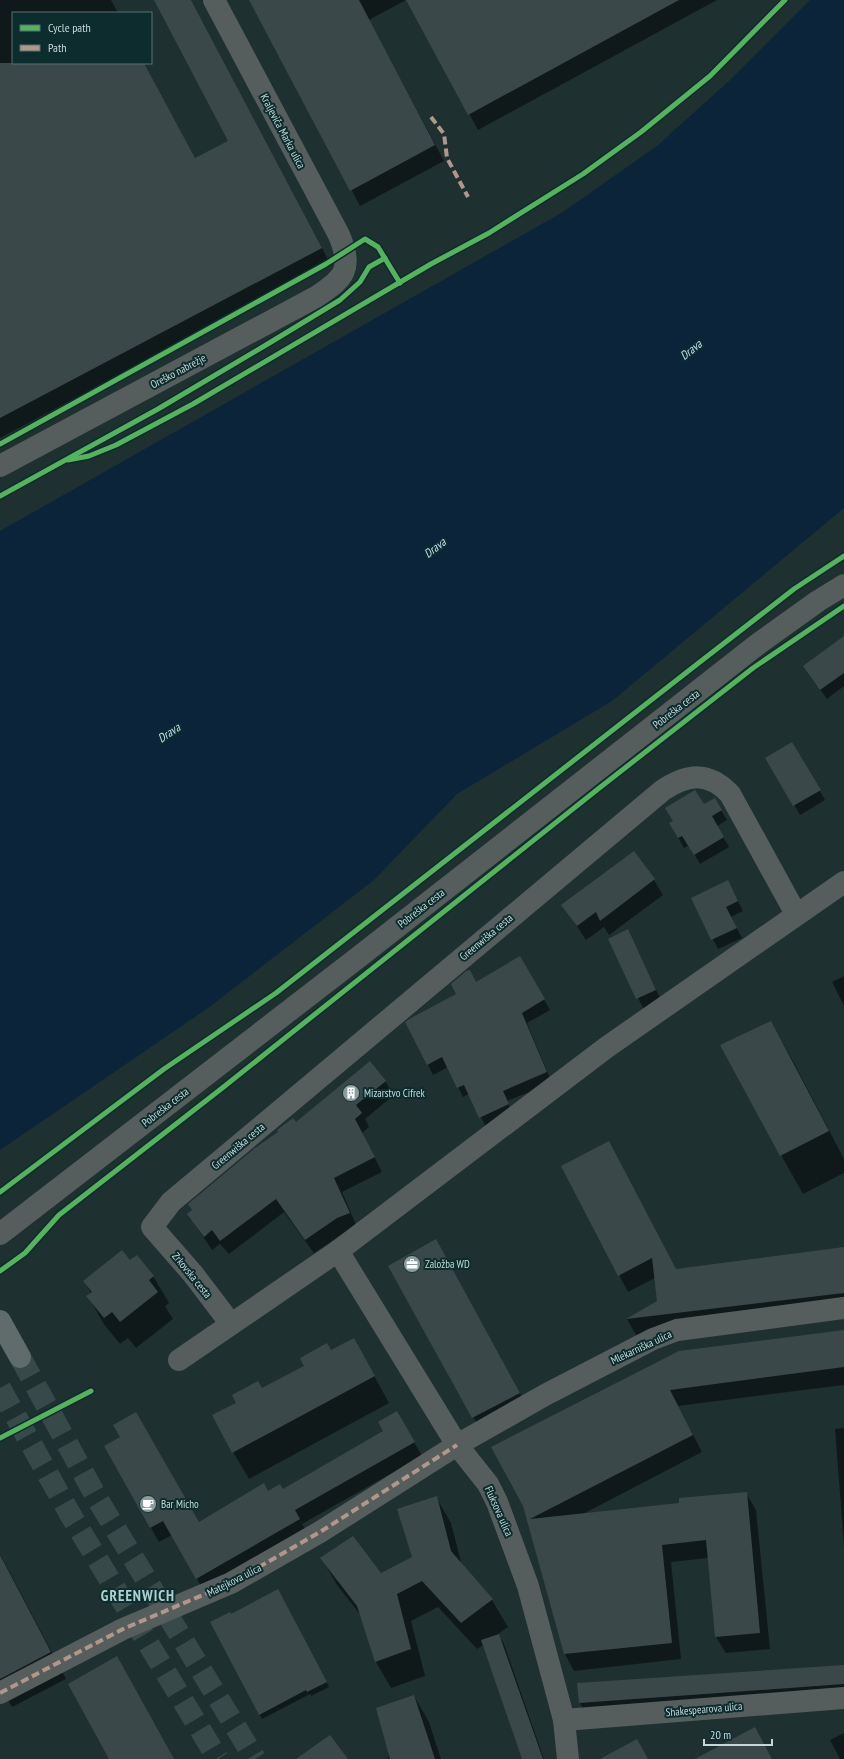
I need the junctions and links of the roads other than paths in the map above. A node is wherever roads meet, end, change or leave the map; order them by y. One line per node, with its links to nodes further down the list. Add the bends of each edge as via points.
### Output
1 (214, 0): 2 (street, Kraljeviča Marka ulica, via 339,235 346,252)
2 (346, 265): 3 (street, Oreško nabrežje, via 341,278 316,297)
3 (0, 466)
4 (844, 585): 8 (street, Pobreška cesta, via 758,644)
5 (844, 882): 6 (street)
6 (796, 914): 7 (street, Greenwiška cesta, via 730,794 720,784 709,779 693,776 677,781 663,790 171,1202); 9 (street, via 607,1047)
7 (152, 1227): 12 (street, Zrkovska cesta, via 193,1274)
8 (0, 1234)
9 (338, 1251): 12 (street); 15 (street, Fluksova ulica)
10 (844, 1308): 15 (street, Mlekarniška ulica, via 677,1330 653,1338)
11 (0, 1321): 13 (highway)
12 (230, 1324): 14 (street)
13 (20, 1357)
14 (179, 1360)
15 (457, 1445): 16 (street, Matejkova ulica, via 320,1532 231,1584 123,1629); 18 (street, Fluksova ulica, via 488,1484 510,1534 528,1586)
16 (0, 1693)
17 (844, 1698): 18 (street, Shakespearova ulica)
18 (564, 1720): 19 (street, Fluksova ulica)
19 (568, 1759)

